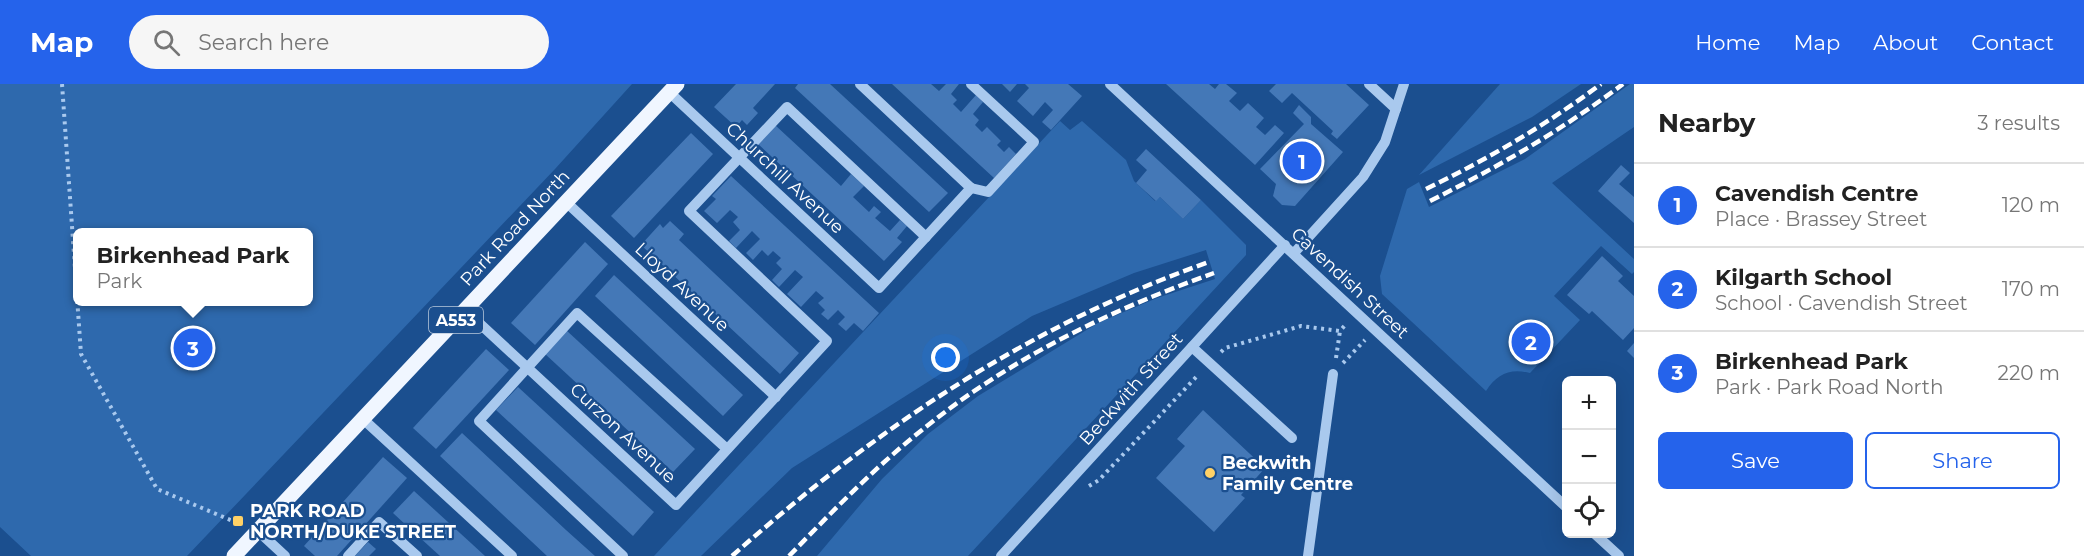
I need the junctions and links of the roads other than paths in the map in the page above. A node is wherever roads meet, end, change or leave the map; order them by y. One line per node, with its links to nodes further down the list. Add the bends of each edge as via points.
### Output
1 (860, 84): 9 (street)
2 (971, 84): 9 (street, via 1034,142 988,192)
3 (1110, 84): 12 (street, Cavendish Street)
4 (1369, 84): 7 (street)
5 (1404, 84): 7 (street)
6 (673, 88): 8 (street, Churchill Avenue); 10 (main road, Park Road North / A553)
7 (1396, 109): 13 (street, via 1384,142 1363,177)
8 (739, 157): 11 (street, via 787,107); 11 (street, Churchill Avenue, via 879,288); 18 (street, Curzon Avenue, via 689,211 827,341)
9 (971, 188): 11 (street)
10 (566, 202): 14 (main road, Park Road North / A553); 18 (street, Lloyd Avenue)
11 (926, 237)
12 (1285, 245): 13 (street, Cavendish Street); 15 (street, Beckwith Street)
13 (1294, 253): 22 (street, Cavendish Street)
14 (465, 310): 16 (street, Curzon Avenue); 19 (main road, Park Road North / A553)
15 (1192, 347): 20 (street); 31 (street, Beckwith Street)
16 (526, 366): 21 (street, via 577,313); 21 (street, Curzon Avenue, via 676,505); 30 (street, via 479,421)
17 (1333, 374): 32 (street)
18 (776, 397): 21 (street, Curzon Avenue)
19 (363, 419): 23 (main road, Park Road North / A553); 29 (street)
20 (1292, 438)
21 (727, 449)
22 (1562, 503)
23 (258, 531): 25 (main road, Park Road North / A553); 26 (street)
24 (1599, 538): 33 (street)
25 (234, 556)
26 (285, 556)
27 (348, 556): 28 (street, via 379,522)
28 (417, 556)
29 (512, 556)
30 (623, 556)
31 (1001, 556)
32 (1308, 556)
33 (1619, 556)

